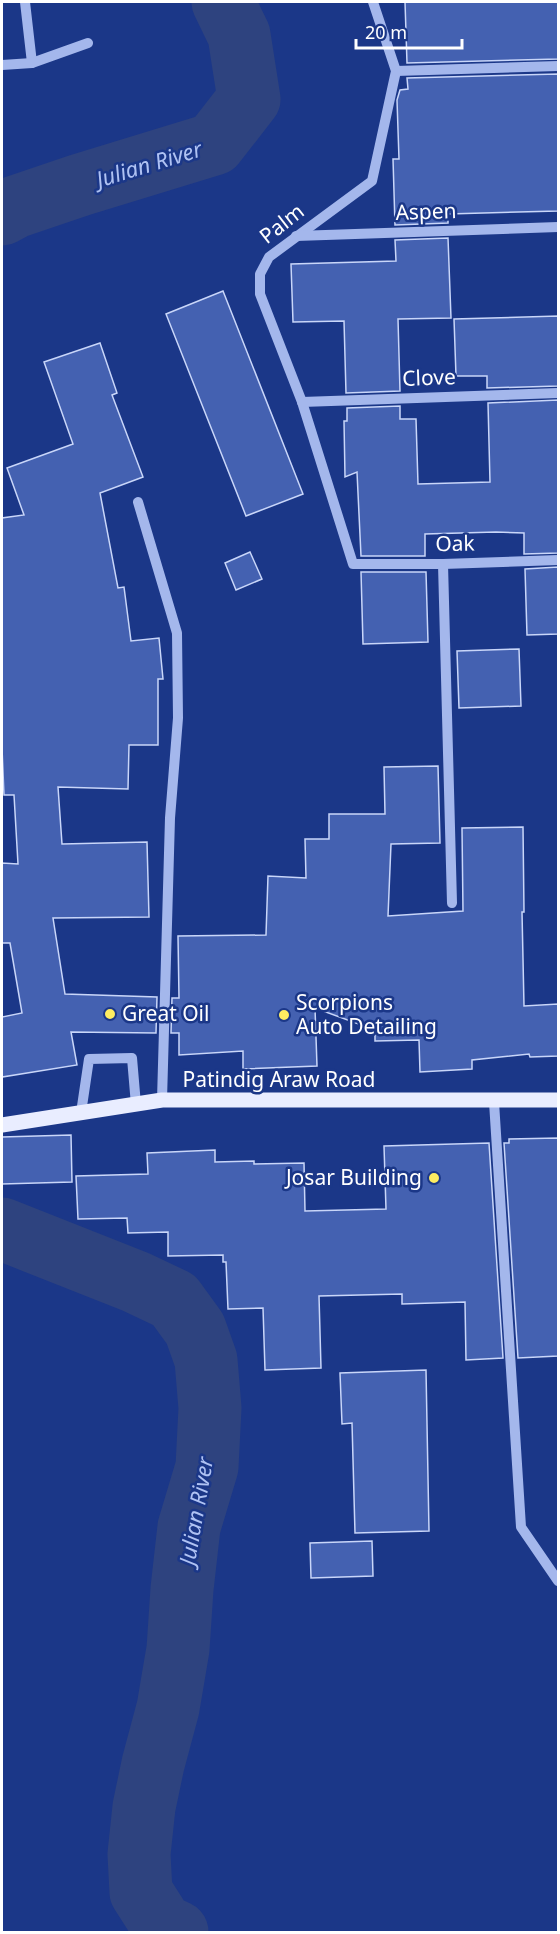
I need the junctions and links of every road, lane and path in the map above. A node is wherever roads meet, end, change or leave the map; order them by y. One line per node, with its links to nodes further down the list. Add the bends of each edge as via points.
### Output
1 (25, 2): 4 (street)
2 (373, 2): 7 (street)
3 (88, 43): 4 (street)
4 (32, 63): 5 (street)
5 (2, 65)
6 (558, 66): 7 (street)
7 (396, 71): 9 (street, Palm, via 372,181)
8 (558, 227): 9 (street, Aspen)
9 (296, 236): 11 (street, Palm, via 269,257 260,274 260,294)
10 (558, 393): 11 (street, Clove)
11 (302, 402): 14 (street, Palm)
12 (138, 502): 17 (street, via 177,633 178,718 170,818)
13 (558, 560): 15 (street, Oak)
14 (353, 564): 15 (street, Oak)
15 (443, 564): 16 (street)
16 (452, 903)
17 (162, 1100): 19 (main road, Patindig Araw Road); 20 (main road, Patindig Araw Road)
18 (558, 1100): 19 (main road, Patindig Araw Road)
19 (494, 1102): 23 (street, via 521,1527)
20 (136, 1105): 21 (main road, Patindig Araw Road); 21 (street, via 132,1058 89,1059)
21 (81, 1113): 22 (main road, Patindig Araw Road)
22 (2, 1125)
23 (558, 1581)

